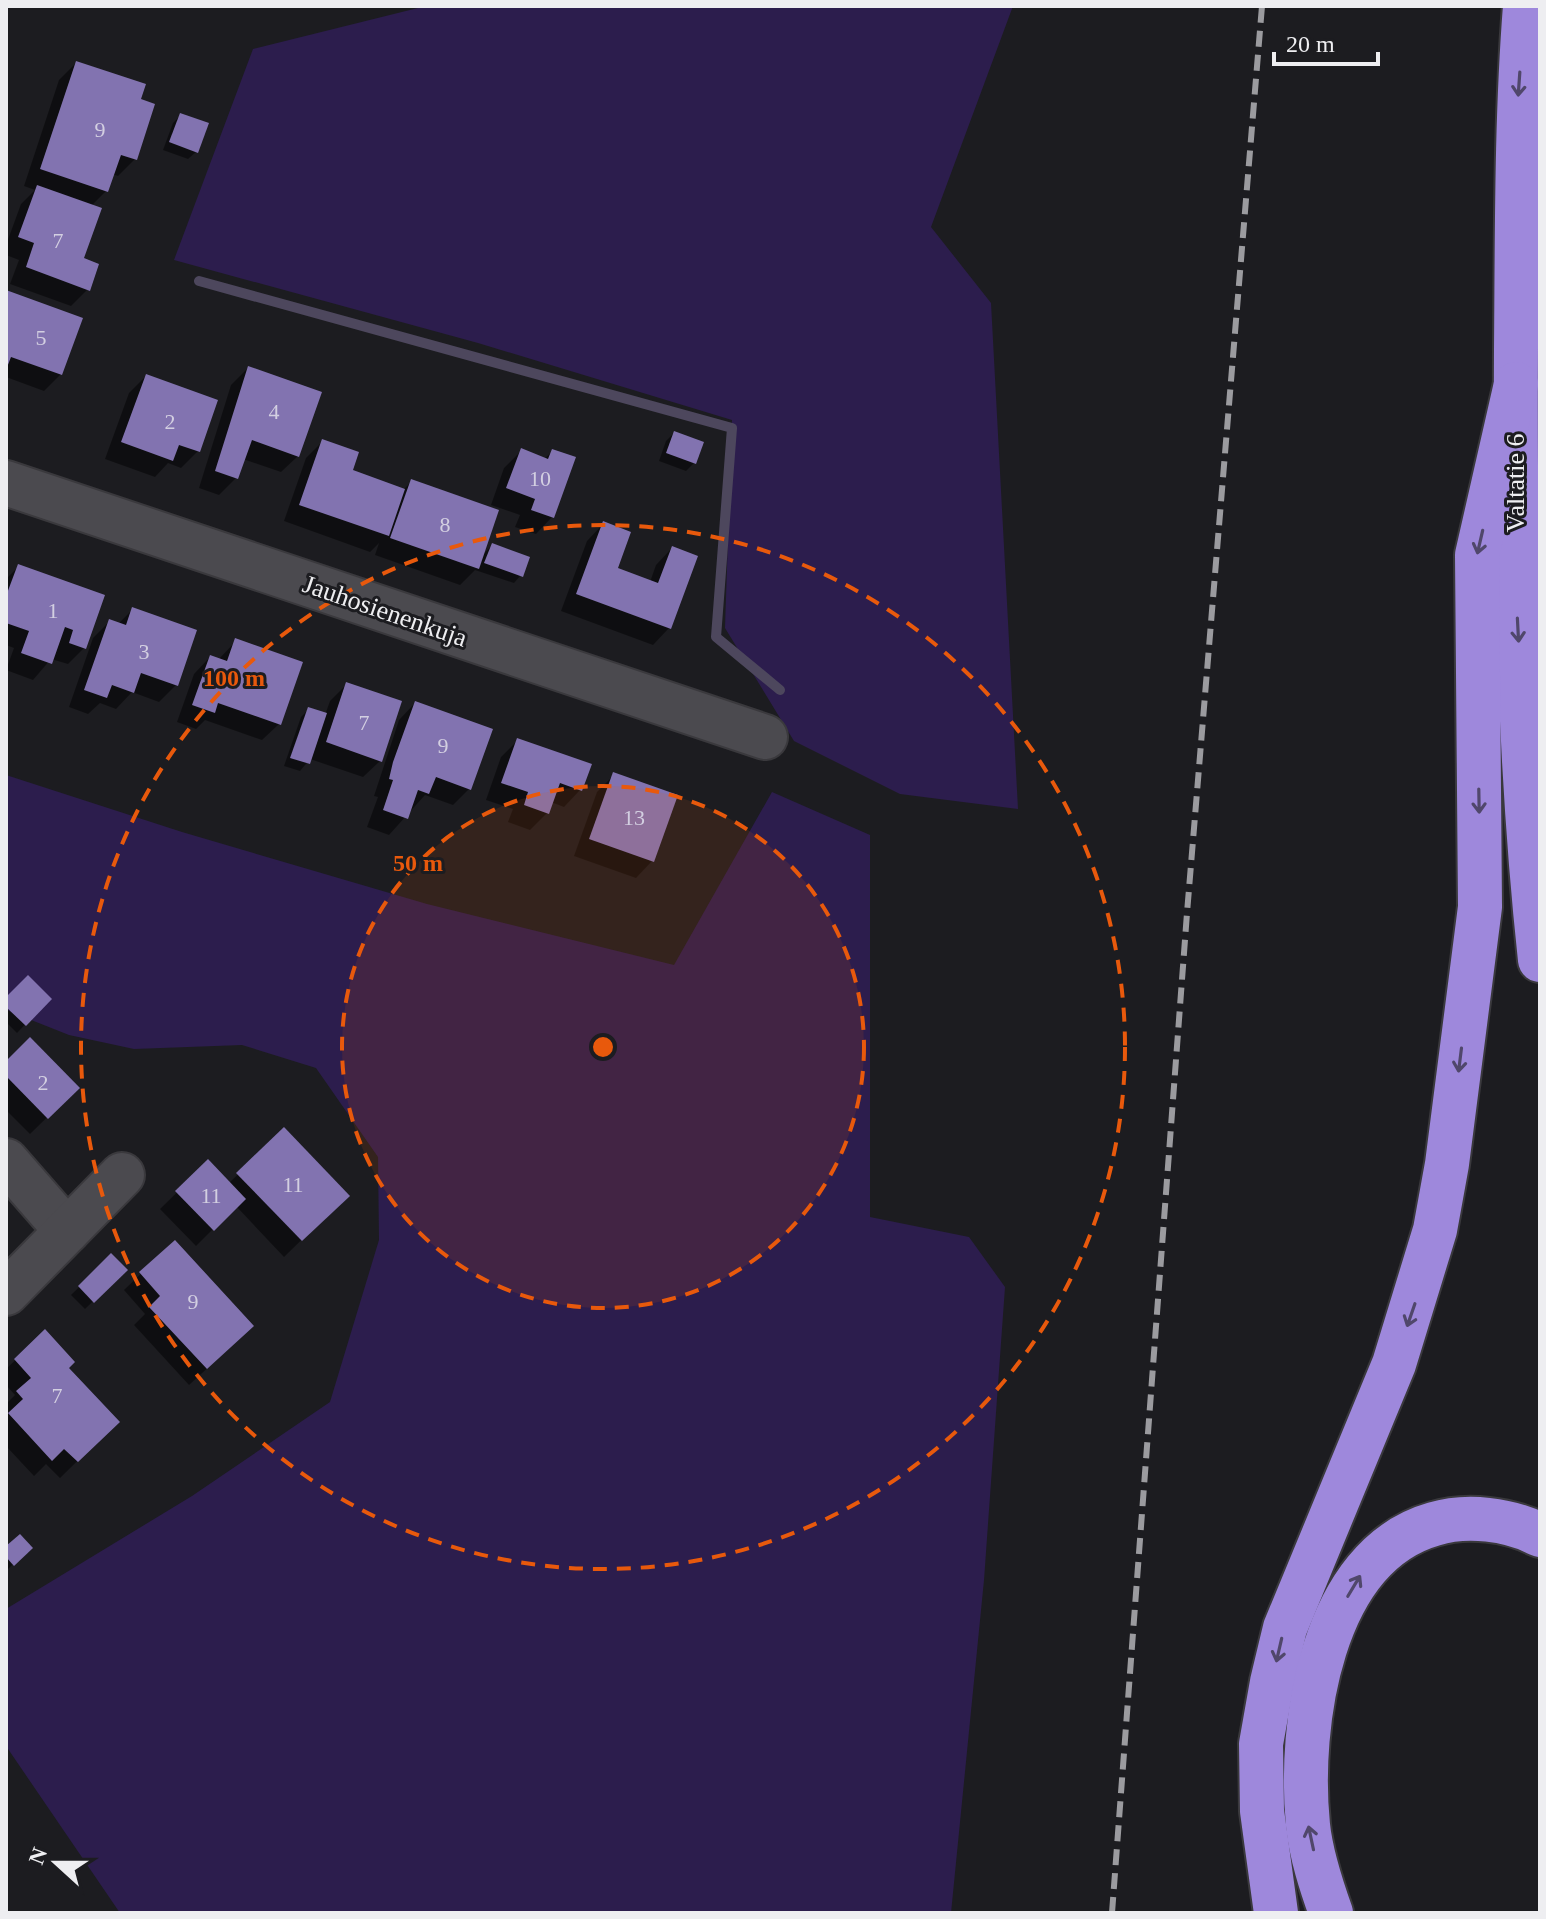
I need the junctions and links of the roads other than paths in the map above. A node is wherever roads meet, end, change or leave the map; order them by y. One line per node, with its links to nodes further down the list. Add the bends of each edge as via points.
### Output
1 (1525, 6): 2 (highway, Valtatie 6, one-way to 2, via 1518,92)
2 (1516, 384): 5 (highway, Valtatie 6, one-way to 5, via 1515,575); 11 (highway, one-way to 11, via 1477,555 1480,907 1447,1164 1424,1271 1394,1364 1294,1603 1272,1682 1261,1744 1262,1811)
3 (6, 483): 4 (street, Jauhosienenkuja)
4 (765, 737)
5 (1540, 960)
6 (6, 1161): 8 (street)
7 (122, 1175): 8 (street)
8 (67, 1231): 9 (street)
9 (6, 1293)
10 (1540, 1535): 12 (highway, one-way to 10, via 1308,1827 1305,1768 1324,1653 1339,1611 1377,1555 1407,1532 1462,1518)
11 (1276, 1913)
12 (1331, 1913)

